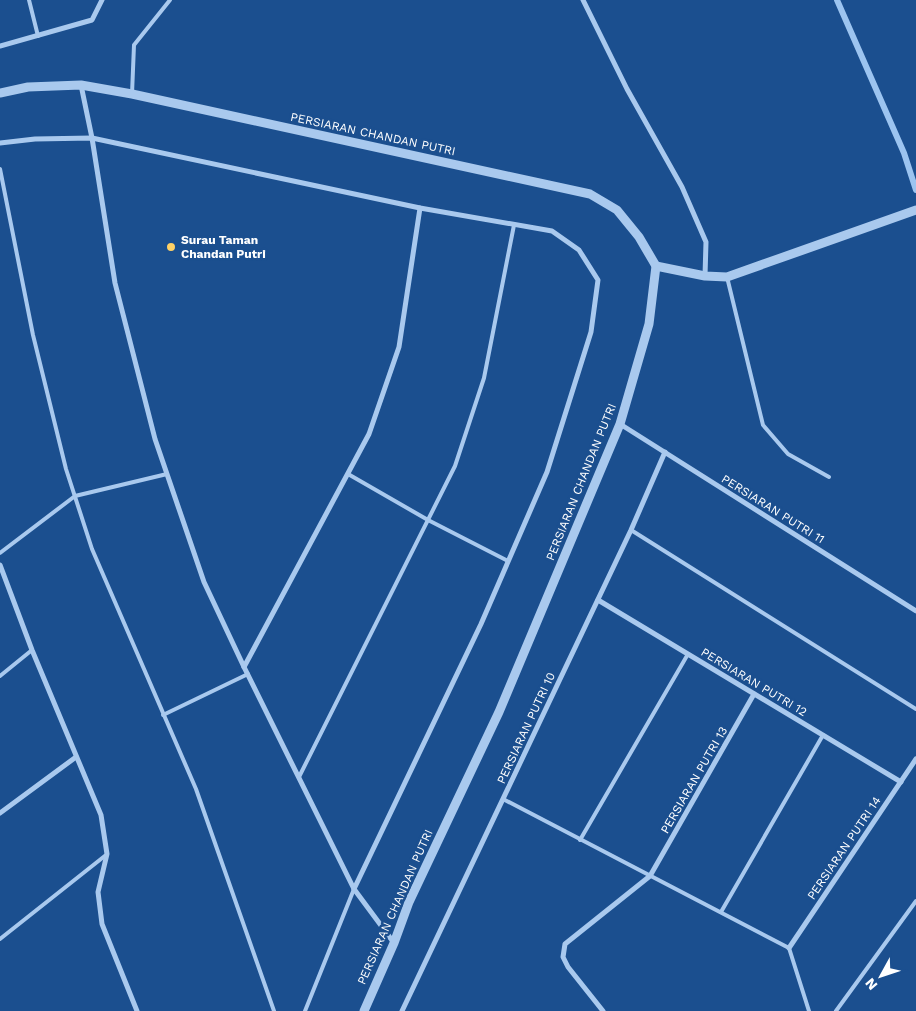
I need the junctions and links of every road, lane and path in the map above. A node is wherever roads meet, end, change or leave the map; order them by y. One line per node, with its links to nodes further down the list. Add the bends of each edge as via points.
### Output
1 (29, 0): 5 (lane)
2 (102, 0): 5 (street, via 92,20)
3 (170, 0): 9 (lane, via 134,45)
4 (583, 0): 17 (street, via 682,187 706,242)
5 (38, 36): 6 (street)
6 (0, 46)
7 (81, 85): 8 (street, PERSIARAN CHANDAN PUTRI, via 28,87); 9 (street, PERSIARAN CHANDAN PUTRI); 10 (street)
8 (0, 93)
9 (132, 94): 16 (street, PERSIARAN CHANDAN PUTRI, via 590,194 617,210 639,237)
10 (92, 138): 11 (street); 13 (street); 21 (street, via 115,283)
11 (0, 143)
12 (0, 169): 24 (lane, via 32,335)
13 (420, 208): 15 (street); 22 (street, via 399,347 369,434)
14 (916, 210): 18 (street)
15 (514, 225): 25 (lane, via 484,378 455,466); 28 (street, via 552,231 579,250 598,280 590,332 547,472)
16 (656, 266): 17 (street); 19 (street, PERSIARAN CHANDAN PUTRI, via 649,324)
17 (705, 276): 18 (street)
18 (727, 277): 23 (lane, via 763,425 788,454)
19 (620, 424): 20 (street, PERSIARAN PUTRI 11); 54 (street, PERSIARAN CHANDAN PUTRI, via 498,712 409,902)
20 (665, 452): 26 (street, PERSIARAN PUTRI 10); 31 (street, PERSIARAN PUTRI 11)
21 (167, 474): 24 (lane); 34 (street, via 204,582)
22 (348, 474): 25 (lane); 34 (street)
23 (829, 477)
24 (75, 496): 27 (lane); 39 (lane, via 92,549)
25 (428, 520): 28 (lane); 43 (lane)
26 (631, 530): 30 (street, PERSIARAN PUTRI 10); 38 (lane)
27 (0, 553)
28 (508, 561): 50 (street)
29 (0, 565): 32 (street)
30 (598, 600): 33 (street, PERSIARAN PUTRI 12); 45 (street, PERSIARAN PUTRI 10)
31 (916, 611)
32 (32, 650): 36 (lane); 41 (street)
33 (688, 654): 37 (street, PERSIARAN PUTRI 12); 47 (lane)
34 (244, 667): 35 (street)
35 (248, 674): 39 (lane); 43 (street)
36 (0, 676)
37 (754, 694): 40 (street, PERSIARAN PUTRI 12); 49 (street, PERSIARAN PUTRI 13)
38 (916, 710)
39 (164, 715): 57 (lane, via 196,789)
40 (823, 736): 44 (street, PERSIARAN PUTRI 12); 52 (lane)
41 (76, 757): 46 (street); 48 (street, via 100,815)
42 (916, 759): 44 (street, PERSIARAN PUTRI 14)
43 (299, 778): 50 (street)
44 (901, 782): 55 (street, PERSIARAN PUTRI 14)
45 (503, 800): 47 (lane); 60 (street, PERSIARAN PUTRI 10)
46 (0, 813)
47 (580, 840): 49 (lane)
48 (107, 854): 53 (lane); 56 (street, via 98,892 102,924)
49 (650, 876): 52 (lane); 61 (street, via 565,944 563,956 568,967)
50 (354, 889): 54 (street); 58 (lane)
51 (916, 901): 63 (lane)
52 (721, 912): 55 (lane)
53 (0, 939)
54 (394, 943): 59 (street, PERSIARAN CHANDAN PUTRI)
55 (790, 948): 62 (lane)
56 (137, 1011)
57 (274, 1011)
58 (305, 1011)
59 (364, 1011)
60 (402, 1011)
61 (603, 1011)
62 (809, 1011)
63 (836, 1011)

